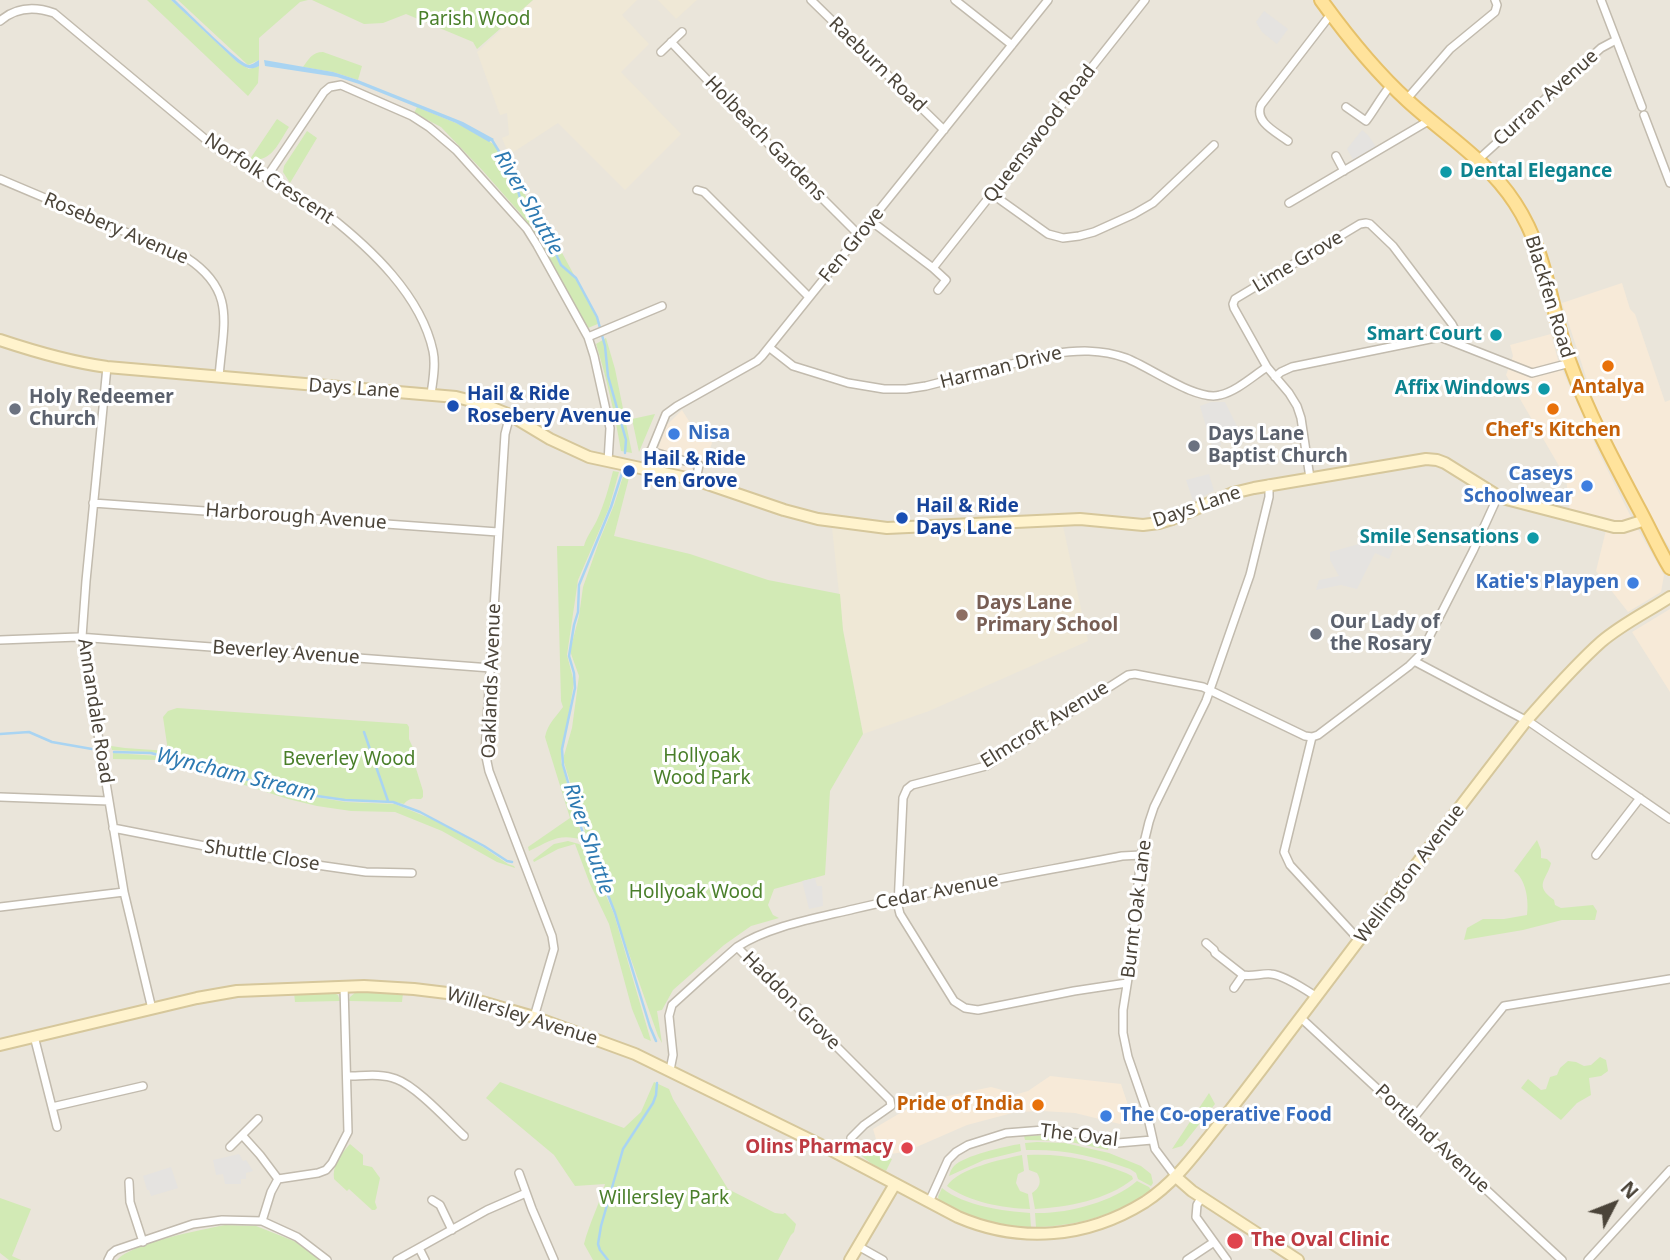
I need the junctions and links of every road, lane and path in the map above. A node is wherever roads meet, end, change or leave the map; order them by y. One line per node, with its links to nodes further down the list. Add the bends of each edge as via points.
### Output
1 (811, 0): 19 (street, Raeburn Road)
2 (955, 0): 13 (street)
3 (1048, 0): 13 (street, Fen Grove)
4 (1145, 0): 29 (street, Queenswood Road)
5 (1321, 0): 8 (main road, Blackfen Road)
6 (1495, 0): 16 (street, via 1495,12 1450,48)
7 (1601, 0): 11 (street)
8 (1331, 14): 15 (main road, Blackfen Road); 20 (street, via 1261,105 1262,121)
9 (0, 21): 25 (street, Norfolk Crescent, via 30,8 54,13 216,148)
10 (682, 32): 12 (street)
11 (1616, 40): 23 (street, Curran Avenue, via 1601,48); 26 (street)
12 (671, 42): 14 (street); 32 (street, Holbeach Gardens)
13 (1012, 45): 19 (street, Fen Grove)
14 (661, 52)
15 (1391, 85): 16 (main road, Blackfen Road); 17 (street, via 1366,121)
16 (1406, 100): 18 (main road, Blackfen Road)
17 (1346, 107)
18 (1430, 120): 23 (main road, Blackfen Road); 24 (street)
19 (944, 130): 31 (street, Fen Grove)
20 (1288, 142)
21 (1214, 145): 29 (street, via 1153,203 1079,236 1048,234)
22 (1336, 156): 24 (street)
23 (1479, 159): 41 (main road, Blackfen Road, via 1516,204 1529,229 1546,272)
24 (1344, 171): 30 (street)
25 (266, 178): 37 (street, via 330,87 341,85 412,116 456,150 527,229); 46 (street, Norfolk Crescent, via 344,228 399,284 420,315 433,352)
26 (1669, 178)
27 (0, 179): 44 (street, Rosebery Avenue, via 187,258 203,269 217,285 224,312)
28 (697, 190): 35 (street)
29 (992, 194): 33 (street, Queenswood Road)
30 (1289, 203)
31 (871, 220): 32 (street, Fen Grove); 33 (street)
32 (859, 235): 35 (street, Fen Grove)
33 (933, 268): 34 (street, via 946,279)
34 (938, 290)
35 (809, 297): 40 (street, Fen Grove)
36 (662, 306): 37 (street)
37 (588, 337): 49 (street, via 610,428)
38 (0, 340): 42 (street, Days Lane, via 75,363)
39 (1454, 341): 41 (street, via 1532,373); 43 (street, Lime Grove, via 1452,324 1404,260 1372,226 1363,223 1233,301); 45 (street, via 1435,337 1292,367)
40 (770, 348): 43 (street, Harman Drive, via 793,366 884,389 915,388 1073,351 1124,357 1180,386 1213,396 1230,391); 48 (street, Fen Grove, via 757,361 671,409)
41 (1570, 363): 56 (main road, Blackfen Road, via 1590,415)
42 (107, 367): 44 (street, Days Lane); 55 (street, Annandale Road)
43 (1266, 367): 45 (street, Lime Grove)
44 (219, 377): 46 (street, Days Lane)
45 (1275, 377): 51 (street, Lime Grove, via 1301,418)
46 (431, 394): 47 (street, Days Lane, via 480,403)
47 (510, 415): 49 (street, Days Lane, via 570,449); 57 (street, Oaklands Avenue)
48 (650, 451): 50 (street, Fen Grove); 52 (street, via 699,465)
49 (608, 462): 50 (street, Days Lane)
50 (644, 468): 52 (street, Days Lane)
51 (1310, 478): 53 (street, Days Lane); 54 (street, Days Lane, via 1430,459 1445,463)
52 (696, 480): 53 (street, Days Lane, via 807,516 887,528 1080,519 1143,525)
53 (1269, 484): 64 (street, Burnt Oak Lane, via 1250,575)
54 (1498, 496): 56 (street, Days Lane, via 1614,527); 62 (street, via 1431,636)
55 (93, 503): 57 (street, Harborough Avenue); 60 (street, Annandale Road)
56 (1645, 520): 58 (main road, Blackfen Road)
57 (498, 532): 63 (street, Oaklands Avenue)
58 (1670, 568)
59 (1670, 597): 65 (street, Wellington Avenue, via 1602,642)
60 (82, 637): 61 (street, Beverley Avenue); 63 (street, Beverley Avenue); 69 (street, Annandale Road)
61 (0, 640)
62 (1414, 661): 65 (street); 66 (street)
63 (491, 668): 88 (street, Oaklands Avenue, via 485,752 489,771 554,949)
64 (1210, 691): 66 (street); 72 (street, Burnt Oak Lane, via 1151,815); 76 (street, Elmcroft Avenue, via 1128,675 986,766 909,787 903,798)
65 (1526, 721): 68 (street); 78 (street, Wellington Avenue)
66 (1312, 737): 78 (street, via 1284,852 1290,865)
67 (0, 797): 69 (street)
68 (1640, 798): 70 (street); 73 (street)
69 (109, 801): 71 (street, Annandale Road)
70 (1670, 818)
71 (113, 828): 74 (street, Shuttle Close, via 261,857 366,872); 75 (street, Annandale Road)
72 (1141, 855): 76 (street, Cedar Avenue); 83 (street, Burnt Oak Lane)
73 (1596, 855)
74 (412, 873)
75 (124, 891): 77 (street); 87 (street, Annandale Road)
76 (898, 899): 80 (street, Cedar Avenue, via 817,917 767,932); 83 (street, via 901,917 959,1006 978,1010)
77 (0, 908)
78 (1360, 942): 86 (street, Wellington Avenue)
79 (1206, 943): 81 (street)
80 (737, 947): 92 (street, Haddon Grove, via 672,1005); 101 (street, Haddon Grove, via 890,1100 891,1106)
81 (1243, 975): 85 (street); 86 (street, via 1275,974)
82 (1670, 979): 97 (street, via 1504,1006)
83 (1127, 983): 102 (street, Burnt Oak Lane, via 1123,1033)
84 (344, 986): 87 (street, Willersley Avenue, via 237,990); 88 (street, Willersley Avenue, via 447,993); 93 (street)
85 (1234, 988)
86 (1317, 997): 89 (street, Wellington Avenue)
87 (152, 1009): 90 (street, Willersley Avenue)
88 (534, 1017): 92 (street, Willersley Avenue)
89 (1301, 1018): 97 (street, Portland Avenue); 106 (street, Wellington Avenue)
90 (34, 1036): 91 (street, Willersley Avenue); 95 (street)
91 (0, 1045)
92 (670, 1070): 109 (street, Willersley Avenue)
93 (347, 1076): 100 (street, via 397,1079); 107 (street, via 348,1132 331,1164 318,1173)
94 (143, 1086): 95 (street)
95 (51, 1107): 98 (street)
96 (258, 1119): 99 (street)
97 (1412, 1120): 131 (street, Portland Avenue)
98 (57, 1127)
99 (242, 1135): 103 (street); 107 (street)
100 (464, 1136)
101 (851, 1138)
102 (1153, 1139): 106 (street, Burnt Oak Lane); 113 (street, The Oval, via 1118,1143 1087,1134 1044,1130 1006,1133 956,1152)
103 (230, 1147)
104 (1670, 1170): 121 (street)
105 (519, 1173): 110 (street)
106 (1176, 1177): 111 (street); 113 (street, via 1119,1216 1063,1232 993,1230)
107 (278, 1179): 114 (street)
108 (129, 1182): 116 (street, via 130,1202)
109 (895, 1184): 113 (street, Willersley Avenue); 118 (street)
110 (526, 1193): 115 (street); 126 (street)
111 (1201, 1198): 117 (street, via 1196,1217); 120 (street)
112 (432, 1200): 115 (street, via 440,1205)
113 (929, 1202)
114 (262, 1221): 116 (street, via 193,1224); 123 (street, via 297,1237)
115 (452, 1230): 119 (street)
116 (143, 1242): 122 (street, via 116,1250)
117 (1214, 1242): 129 (street); 130 (street)
118 (858, 1246): 127 (street); 128 (street)
119 (419, 1248): 124 (street); 125 (street)
120 (1289, 1258)
121 (1590, 1259)
122 (108, 1260)
123 (327, 1260)
124 (397, 1260)
125 (425, 1260)
126 (554, 1260)
127 (850, 1260)
128 (883, 1260)
129 (1187, 1260)
130 (1227, 1260)
131 (1562, 1260)

